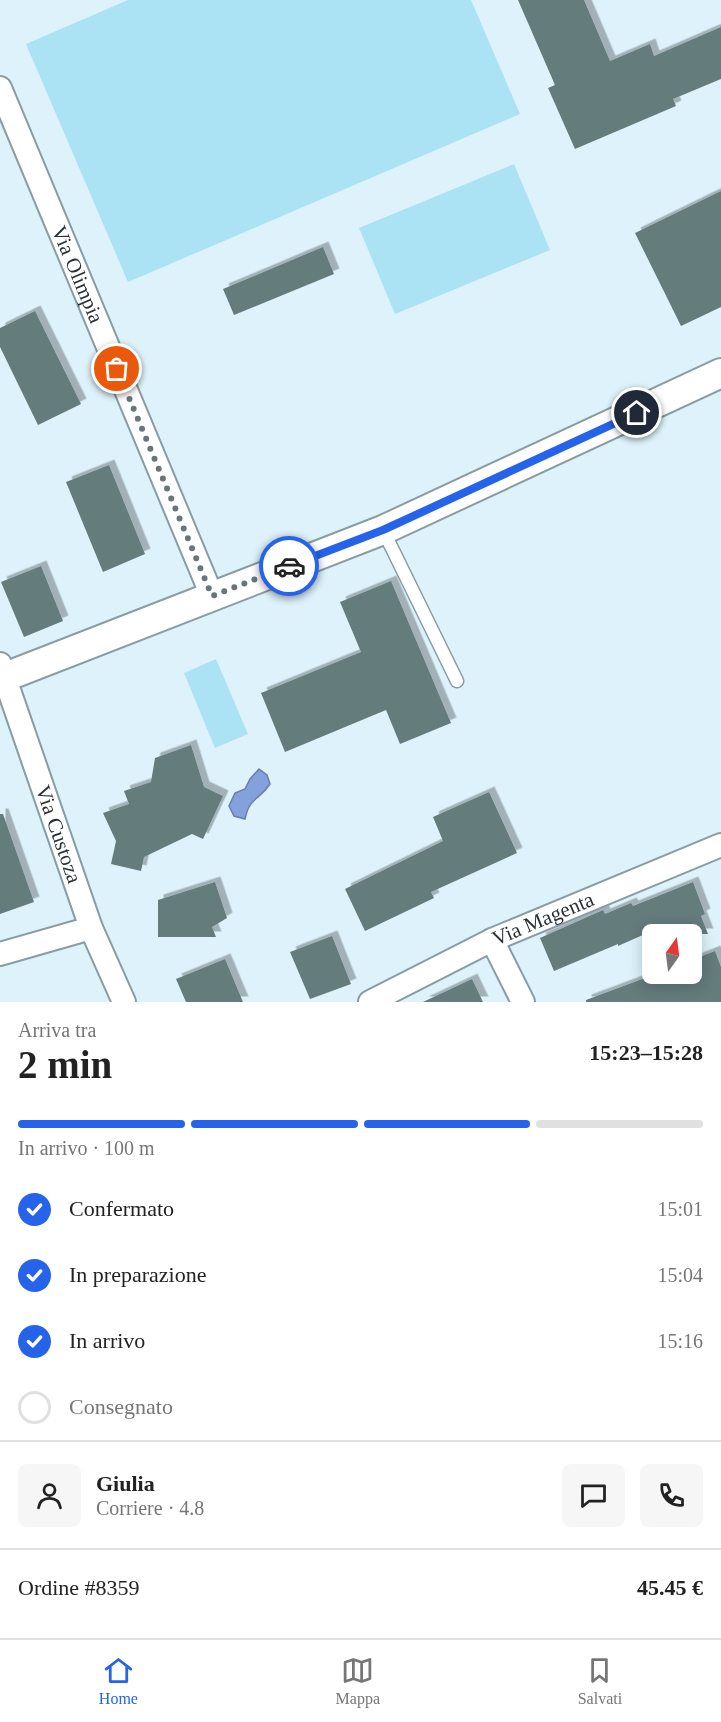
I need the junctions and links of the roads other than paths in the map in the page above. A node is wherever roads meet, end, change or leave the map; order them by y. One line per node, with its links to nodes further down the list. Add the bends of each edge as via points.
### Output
1 (0, 88): 4 (street, Via Olimpia)
2 (721, 373): 3 (street)
3 (383, 530): 4 (street); 6 (lane)
4 (212, 596): 5 (street)
5 (2, 674): 8 (street, Via Custoza)
6 (457, 681)
7 (721, 845): 9 (street, Via Magenta)
8 (91, 928): 10 (street); 11 (street, Via Custoza)
9 (492, 940): 12 (street, Via Magenta); 13 (street)
10 (0, 954)
11 (124, 1002)
12 (370, 1002)
13 (523, 1002)

